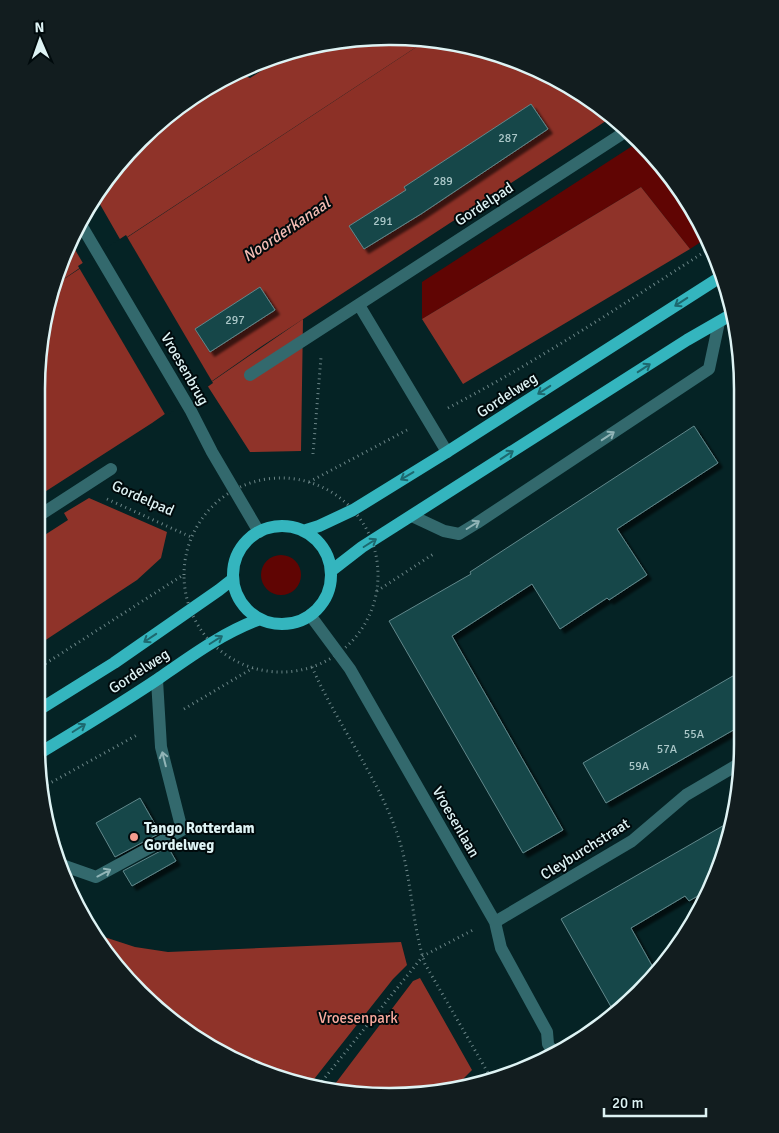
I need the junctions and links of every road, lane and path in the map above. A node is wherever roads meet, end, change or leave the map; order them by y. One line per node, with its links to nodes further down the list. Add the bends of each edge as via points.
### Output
1 (621, 134): 5 (street, Gordelpad)
2 (84, 230): 15 (street, Vroesenbrug)
3 (705, 251): 10 (path, Gordelweg, via 566,341)
4 (716, 280): 11 (main road, Gordelweg, one-way to 11)
5 (359, 305): 8 (street, Gordelpad); 10 (street)
6 (726, 318): 7 (main road)
7 (719, 322): 17 (main road, one-way to 7); 20 (street, one-way to 7, via 709,369)
8 (323, 328): 9 (street, Gordelpad); 12 (path)
9 (250, 375)
10 (427, 419): 11 (street); 15 (path, Gordelweg, via 308,482 266,479)
11 (447, 452): 18 (main road, Gordelweg, one-way to 18, via 345,514)
12 (313, 454)
13 (111, 469): 14 (street, Gordelpad)
14 (82, 488): 16 (street, Gordelpad); 21 (path, Gordelpad)
15 (234, 490): 19 (street, Vroesenbrug); 21 (path, via 213,505)
16 (45, 512)
17 (412, 516): 20 (street, via 444,531); 22 (main road, one-way to 17)
18 (303, 531): 19 (main road, via 276,526); 22 (main road, via 322,548)
19 (259, 532): 23 (main road, via 239,552)
20 (459, 534): 24 (path)
21 (191, 537): 27 (path, via 183,575)
22 (330, 571): 25 (main road, via 326,596)
23 (232, 579): 26 (main road, via 241,603); 30 (main road, Gordelweg, one-way to 30, via 114,663)
24 (377, 592)
25 (310, 616): 26 (main road, via 294,623 277,625); 34 (street, Vroesenlaan, via 350,668)
26 (260, 620): 29 (main road, Gordelweg, one-way to 26, via 220,637)
27 (45, 664)
28 (253, 668): 35 (path, via 276,672 312,667 391,817 405,865)
29 (157, 680): 31 (main road, Gordelweg, one-way to 29); 33 (street, one-way to 29, via 96,877 182,830 161,747)
30 (45, 706)
31 (45, 749)
32 (733, 767): 34 (street, Cleyburchstraat, via 686,795 632,842)
33 (68, 867)
34 (495, 922): 35 (path, via 478,927); 36 (street, Vroesenlaan, via 501,948 547,1032)
35 (422, 956): 37 (path); 38 (path)
36 (550, 1048)
37 (488, 1073)
38 (322, 1081)

